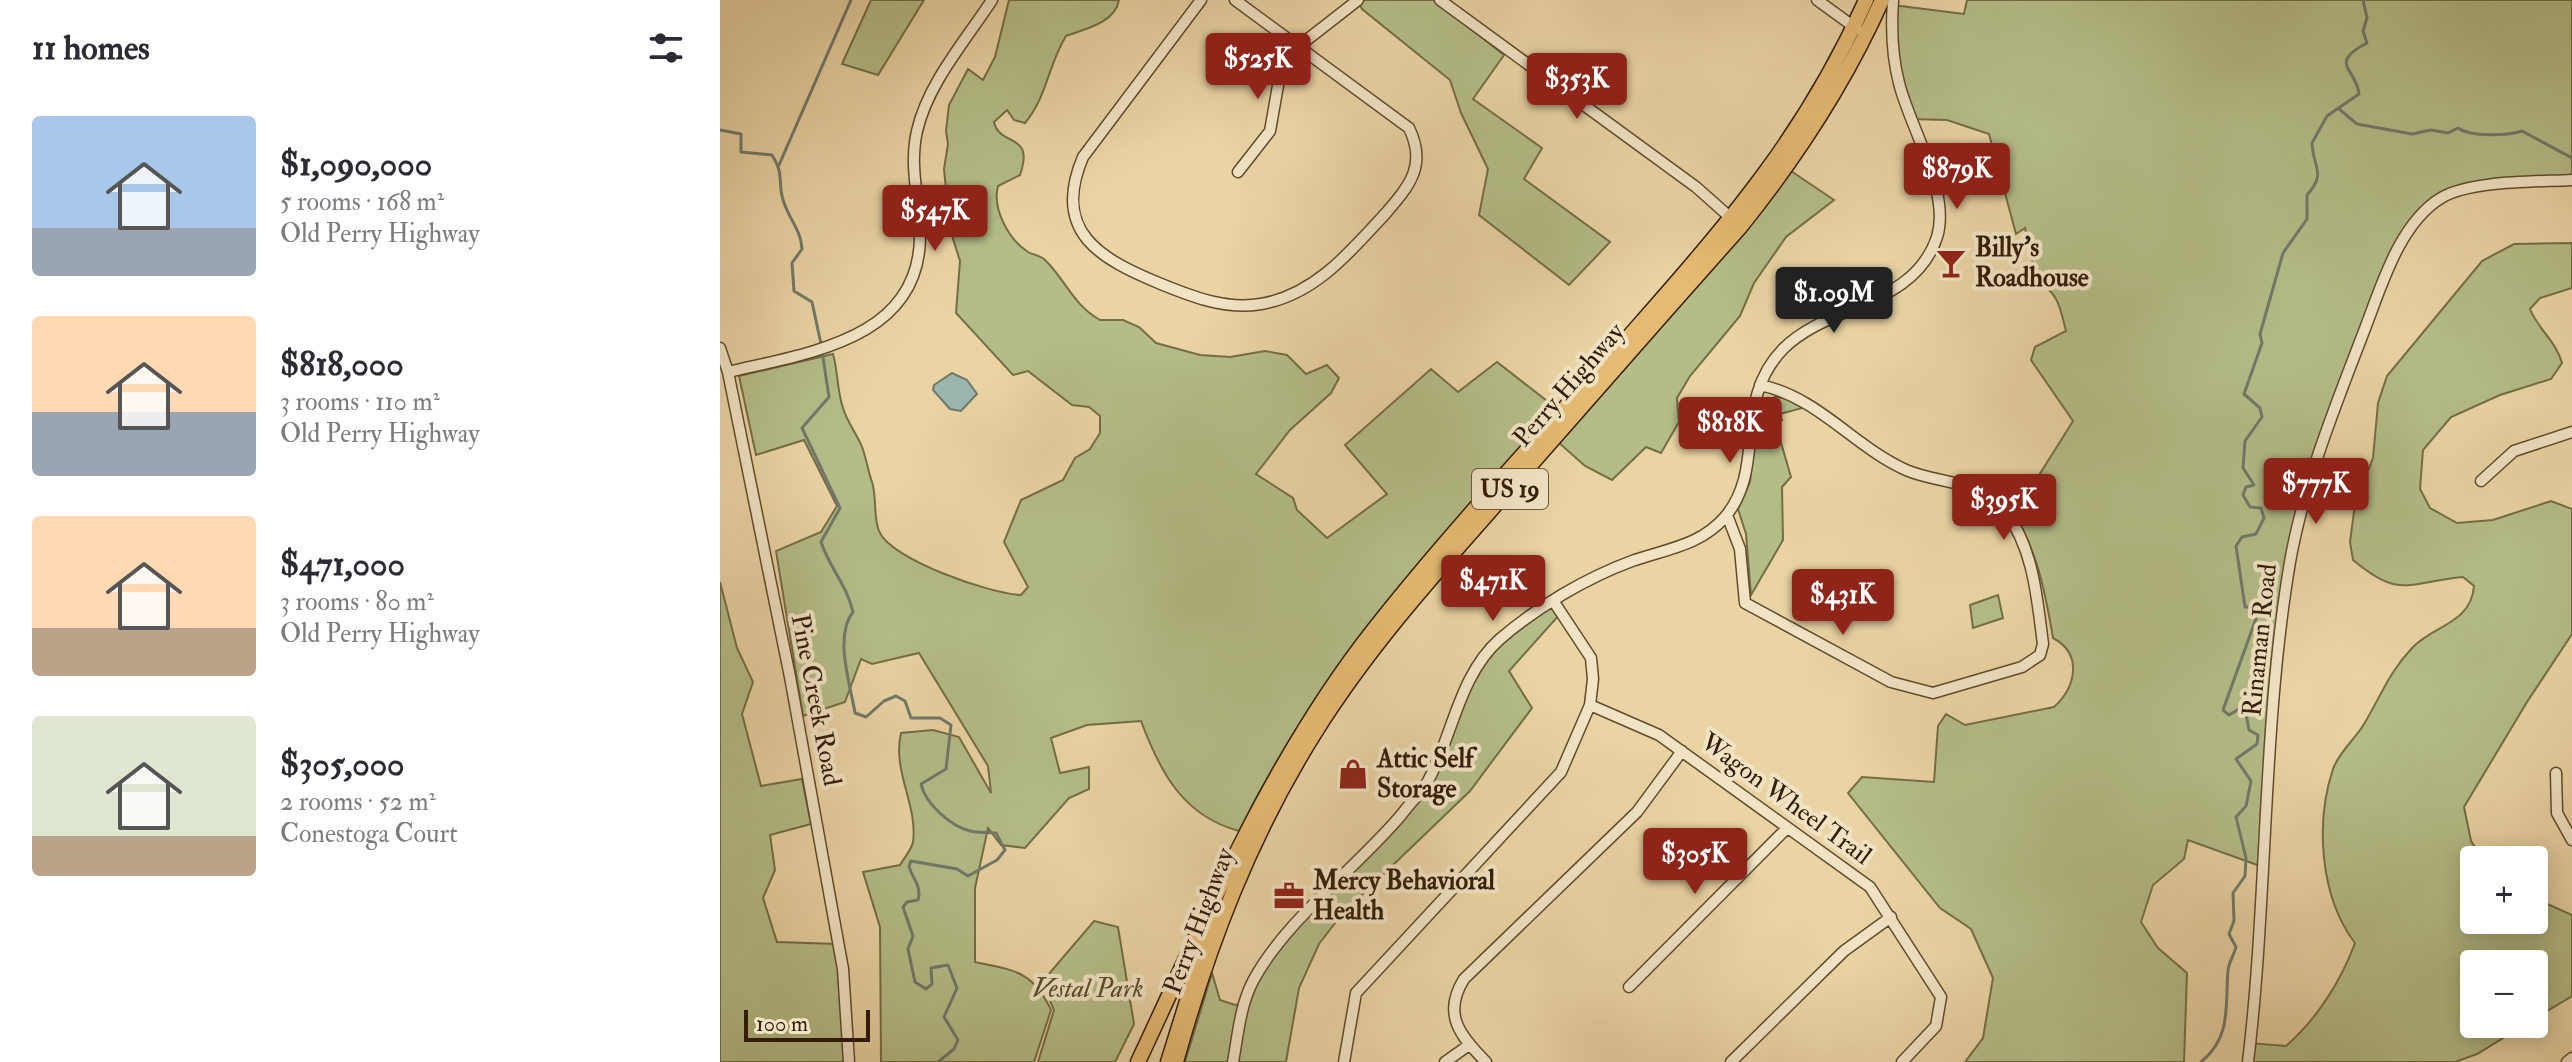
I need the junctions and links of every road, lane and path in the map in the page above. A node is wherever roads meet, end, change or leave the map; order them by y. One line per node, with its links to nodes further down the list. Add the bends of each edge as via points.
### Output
1 (992, 0): 16 (street, via 923,110 914,154 918,252 900,299 875,326 850,340)
2 (1201, 0): 11 (street, via 1083,157 1075,176 1074,215 1088,241 1113,264 1222,304 1261,304 1321,279 1412,183 1418,159 1409,128)
3 (1235, 0): 11 (street)
4 (1358, 0): 11 (street)
5 (1440, 0): 14 (street)
6 (1817, 0): 10 (street)
7 (1866, 0): 10 (highway, Perry Highway / US 19)
8 (1882, 0): 10 (highway, Perry Highway / US 19)
9 (1893, 0): 17 (street, via 1896,68 1935,189 1940,215 1936,239 1908,280 1809,328 1775,358)
10 (1860, 31): 14 (highway, Perry Highway / US 19); 35 (highway, Perry Highway / US 19, via 1814,128 1754,209 1401,612 1329,710 1238,878)
11 (1299, 46): 12 (street, via 1280,74 1270,131)
12 (1238, 172)
13 (2572, 180): 42 (street, Rinaman Road, via 2473,188 2439,199 2406,237 2361,339 2291,561 2278,653)
14 (1732, 219): 27 (highway, Perry Highway / US 19, via 1374,629 1288,756)
15 (720, 348): 16 (street, Pine Creek Road)
16 (728, 372): 32 (street, Pine Creek Road, via 841,956)
17 (1760, 385): 20 (street, via 1742,488); 20 (street, via 1809,403 1904,469 1968,486 1997,502 2030,562 2043,644 2037,659 1933,693 1891,682 1745,603 1740,549)
18 (2572, 432): 19 (street, via 2514,451)
19 (2481, 481)
20 (1727, 515): 21 (street, via 1694,542 1632,562)
21 (1554, 602): 22 (street, via 1591,658); 36 (street, via 1500,639 1483,658 1427,784 1269,956 1244,1003)
22 (1590, 705): 23 (street, Wagon Wheel Trail, via 1648,728); 37 (street, via 1561,772 1356,993)
23 (1682, 751): 25 (street, Wagon Wheel Trail); 30 (street, via 1637,812 1464,979 1452,1017)
24 (2556, 773): 26 (street, via 2557,813)
25 (1786, 829): 28 (street, Wagon Wheel Trail, via 1870,887); 29 (street)
26 (2572, 840)
27 (1223, 886): 33 (highway); 34 (main road, Perry Highway / US 19)
28 (1891, 917): 40 (street, via 1844,951); 41 (street, Wagon Wheel Trail, via 1941,997 1936,1026)
29 (1629, 987)
30 (1469, 1045): 38 (street); 39 (street)
31 (2572, 1058): 43 (street)
32 (849, 1062)
33 (1138, 1062)
34 (1167, 1062)
35 (1176, 1062)
36 (1233, 1062)
37 (1344, 1062)
38 (1445, 1062)
39 (1486, 1062)
40 (1731, 1062)
41 (1902, 1062)
42 (2248, 1062)
43 (2567, 1062)

